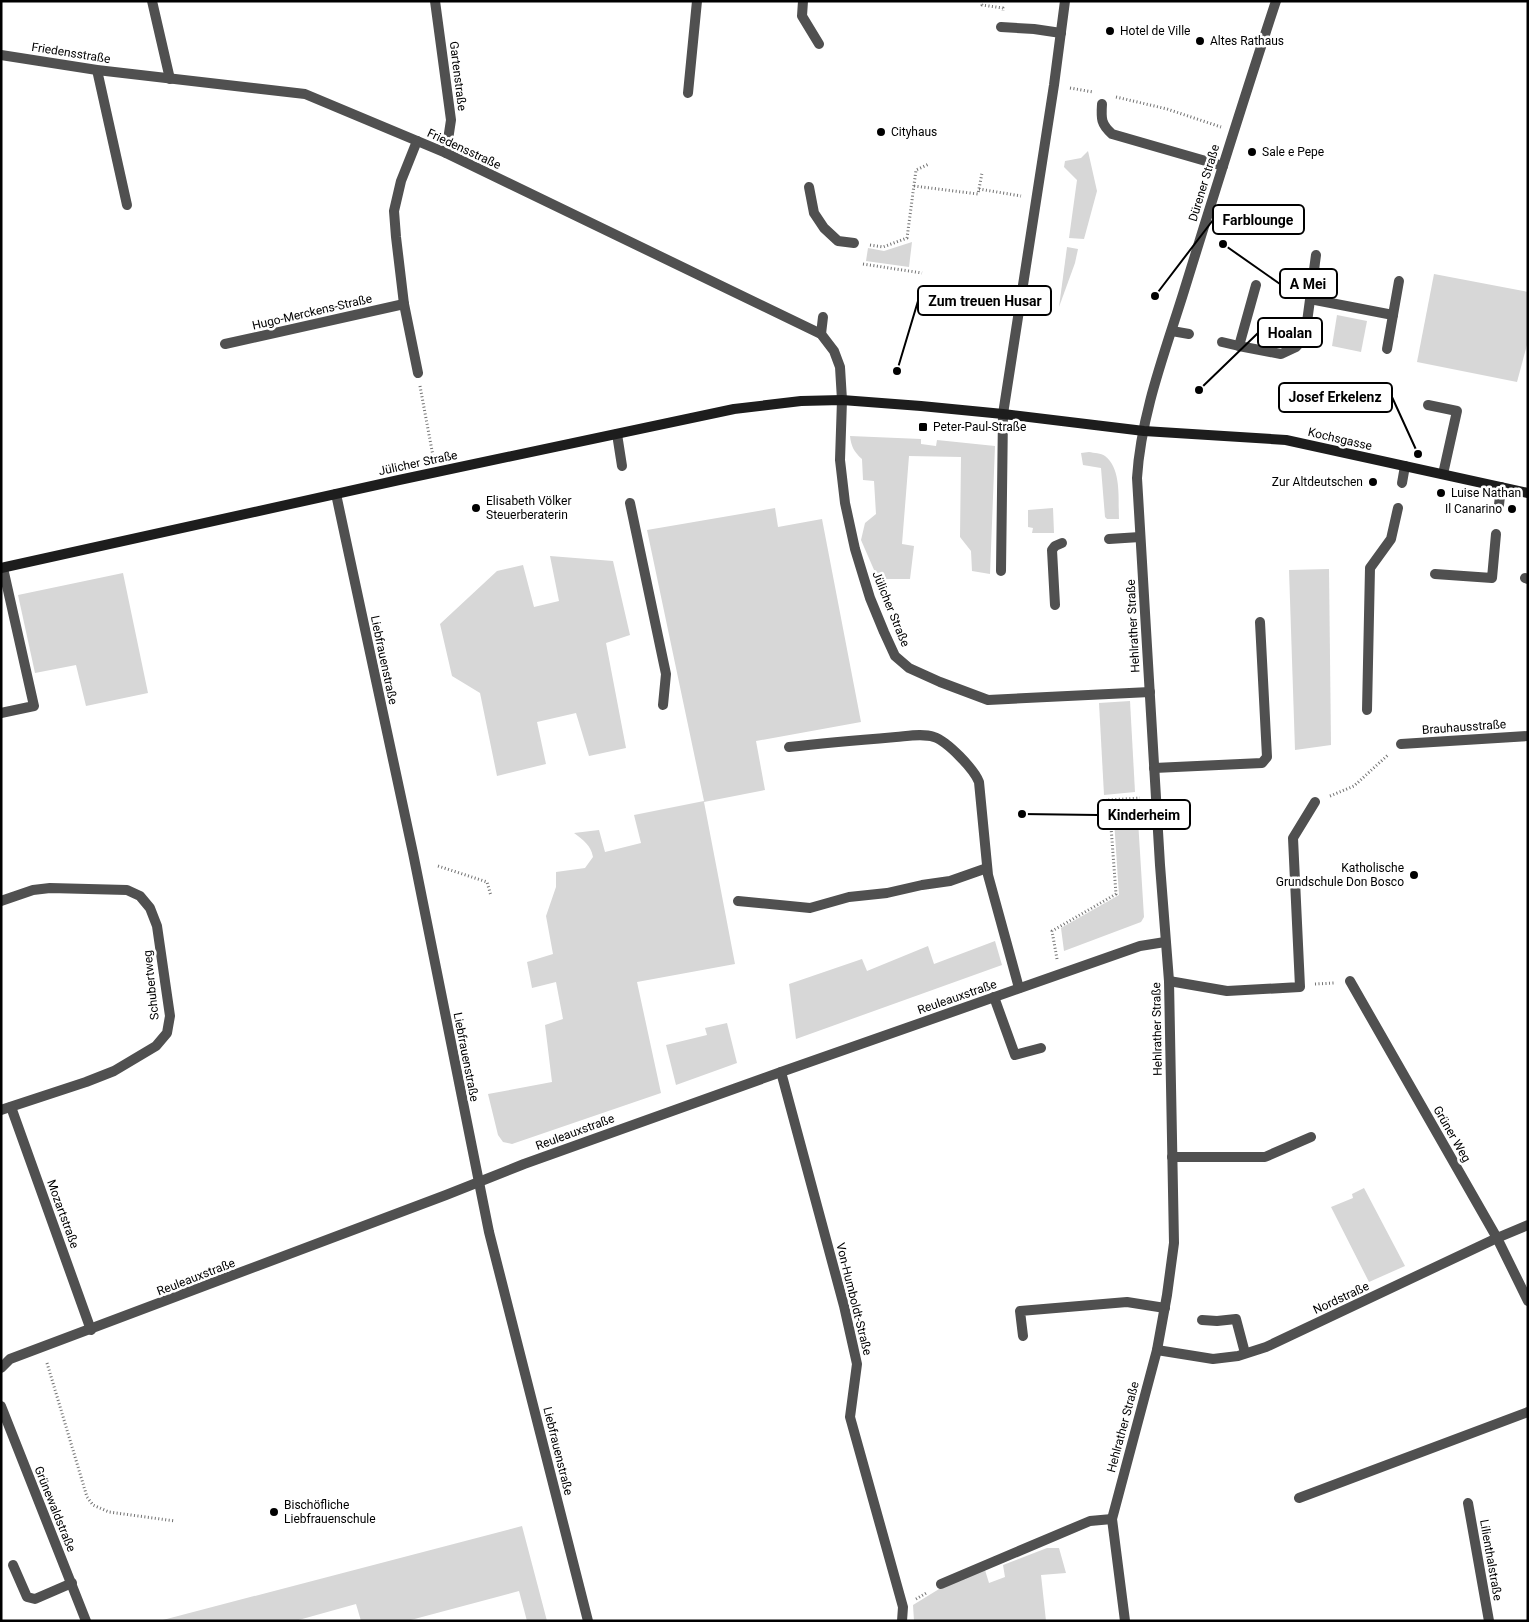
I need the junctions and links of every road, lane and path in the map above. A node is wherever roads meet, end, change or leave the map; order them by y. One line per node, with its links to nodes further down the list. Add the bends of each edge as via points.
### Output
1 (152, 1): 12 (street)
2 (435, 1): 18 (street, Gartenstraße, via 451,120)
3 (697, 1): 13 (street)
4 (803, 1): 9 (street, via 802,16)
5 (1065, 1): 8 (street)
6 (1276, 1): 16 (street, Dürener Straße)
7 (1001, 27): 8 (street)
8 (1061, 33): 25 (street)
9 (819, 44)
10 (1, 54): 11 (street, Friedensstraße)
11 (97, 70): 12 (street, Friedensstraße); 26 (street)
12 (170, 79): 17 (street, Friedensstraße, via 305,94)
13 (688, 92)
14 (1140, 102): 16 (path)
15 (1102, 104): 20 (street, via 1101,118 1112,134)
16 (1233, 131): 20 (street, Dürener Straße)
17 (417, 140): 18 (street, Friedensstraße); 34 (street, via 401,181 394,211)
18 (446, 153): 38 (street, Friedensstraße)
19 (929, 164): 22 (path, via 916,170)
20 (1222, 166): 37 (street, Dürener Straße)
21 (982, 173): 24 (path)
22 (914, 186): 24 (path, via 978,194); 27 (path, via 907,238 882,247)
23 (809, 187): 27 (street, via 814,213 837,245)
24 (979, 189): 25 (path)
25 (1036, 198): 47 (street)
26 (127, 205)
27 (854, 243)
28 (1316, 255): 33 (street)
29 (863, 264): 30 (path)
30 (922, 273)
31 (1398, 281): 35 (street)
32 (1256, 285): 42 (street)
33 (1310, 299): 35 (street); 42 (street, via 1304,337 1296,347 1281,354)
34 (404, 304): 41 (street, Hugo-Merckens-Straße); 44 (street)
35 (1393, 315): 43 (street)
36 (822, 317): 38 (street)
37 (1172, 331): 39 (street); 48 (street, Dürener Straße, via 1150,400)
38 (821, 334): 45 (street, Friedensstraße, via 834,351 840,367)
39 (1189, 334)
40 (1222, 342): 42 (street)
41 (225, 344)
42 (1239, 346)
43 (1388, 349)
44 (418, 373): 52 (path)
45 (842, 400): 47 (street, Jülicher Straße); 49 (street, Jülicher Straße, via 752,406); 70 (street, Jülicher Straße, via 840,460 845,503 870,598 895,656 909,668 988,700)
46 (1428, 405): 53 (street, via 1457,411)
47 (1002, 414): 48 (street, Jülicher Straße); 66 (street)
48 (1144, 431): 51 (street, Kochsgasse, via 1286,440); 62 (street, Hehlrather Straße, via 1137,478)
49 (616, 434): 50 (street); 52 (street, Jülicher Straße)
50 (622, 466)
51 (1404, 466): 53 (street, Kochsgasse); 54 (street)
52 (436, 472): 57 (street, Jülicher Straße)
53 (1443, 474): 55 (street, Kochsgasse)
54 (1402, 483)
55 (1501, 487): 56 (street, Kochsgasse); 59 (street)
56 (1528, 493)
57 (336, 494): 65 (street, Jülicher Straße); 99 (street, Liebfrauenstraße, via 413,853)
58 (630, 502): 71 (street, via 666,674)
59 (1499, 505)
60 (1398, 508): 72 (street, via 1390,539 1370,568)
61 (1496, 534): 67 (street, via 1492,578)
62 (1140, 537): 63 (street); 70 (street, Hehlrather Straße)
63 (1110, 539)
64 (1062, 542): 68 (street, via 1052,550)
65 (2, 568): 73 (street, via 34,706)
66 (1001, 571)
67 (1435, 574)
68 (1055, 605)
69 (1260, 622): 77 (street, via 1266,757 1262,763)
70 (1150, 692): 77 (street, Hehlrather Straße)
71 (663, 705)
72 (1367, 710)
73 (1, 713)
74 (1528, 736): 75 (street, Brauhausstraße)
75 (1401, 744): 81 (path, via 1354,786)
76 (789, 747): 83 (street, via 923,735 942,740 972,770 979,782)
77 (1154, 768): 87 (street, Hehlrather Straße)
78 (1140, 798): 79 (path)
79 (1110, 800): 80 (path); 88 (path, via 1116,894 1052,931)
80 (1103, 801)
81 (1315, 802): 91 (street, via 1293,838)
82 (438, 866): 84 (path, via 487,882)
83 (988, 868): 86 (street, via 950,881 849,897 810,908); 92 (street)
84 (490, 896)
85 (1, 901): 96 (street, Schubertweg, via 42,889 127,890 140,896 150,908 157,926 170,1016 167,1033 156,1046 114,1071)
86 (738, 901)
87 (1165, 942): 88 (street, Reuleauxstraße, via 1140,946); 89 (street, Hehlrather Straße)
88 (1060, 974): 92 (street, Reuleauxstraße)
89 (1169, 981): 91 (street, via 1227,992); 98 (street, Hehlrather Straße)
90 (1350, 981): 91 (path); 101 (street, Grüner Weg)
91 (1300, 987)
92 (1020, 988): 93 (street, Reuleauxstraße)
93 (994, 997): 94 (street, via 1015,1055); 95 (street, Reuleauxstraße)
94 (1041, 1048)
95 (781, 1072): 99 (street, Reuleauxstraße); 120 (street, Von-Humboldt-Straße, via 844,1306 856,1364 850,1417)
96 (6, 1109): 105 (street, Mozartstraße)
97 (1311, 1137): 98 (street, via 1265,1157)
98 (1172, 1157): 103 (street, Hehlrather Straße, via 1174,1243)
99 (478, 1182): 105 (street, Reuleauxstraße); 122 (street, Liebfrauenstraße)
100 (1528, 1225): 101 (street, Nordstraße)
101 (1496, 1238): 102 (street, Grüner Weg); 109 (street, Nordstraße, via 1266,1347)
102 (1528, 1301)
103 (1165, 1308): 106 (street, via 1127,1302 1020,1311); 108 (street, Hehlrather Straße)
104 (1202, 1320): 109 (street, via 1236,1319)
105 (91, 1330): 107 (street, Reuleauxstraße)
106 (1023, 1336)
107 (42, 1348): 110 (street, Reuleauxstraße, via 10,1359); 116 (path, via 87,1497 93,1505 109,1512)
108 (1157, 1350): 109 (street, Nordstraße, via 1213,1359); 115 (street, Hehlrather Straße)
109 (1245, 1353)
110 (1, 1368)
111 (1, 1406): 118 (street, Grünewaldstraße)
112 (1528, 1412): 113 (street)
113 (1299, 1498)
114 (1468, 1503): 125 (street, Lilienthalstraße)
115 (1112, 1520): 119 (street, via 1090,1521); 124 (street, Hehlrather Straße)
116 (175, 1521)
117 (13, 1565): 118 (street, via 27,1597 35,1599)
118 (72, 1583): 121 (street, Grünewaldstraße)
119 (942, 1584): 120 (path)
120 (903, 1607): 123 (street, Von-Humboldt-Straße)
121 (86, 1621)
122 (588, 1621)
123 (902, 1621)
124 (1125, 1621)
125 (1489, 1621)

